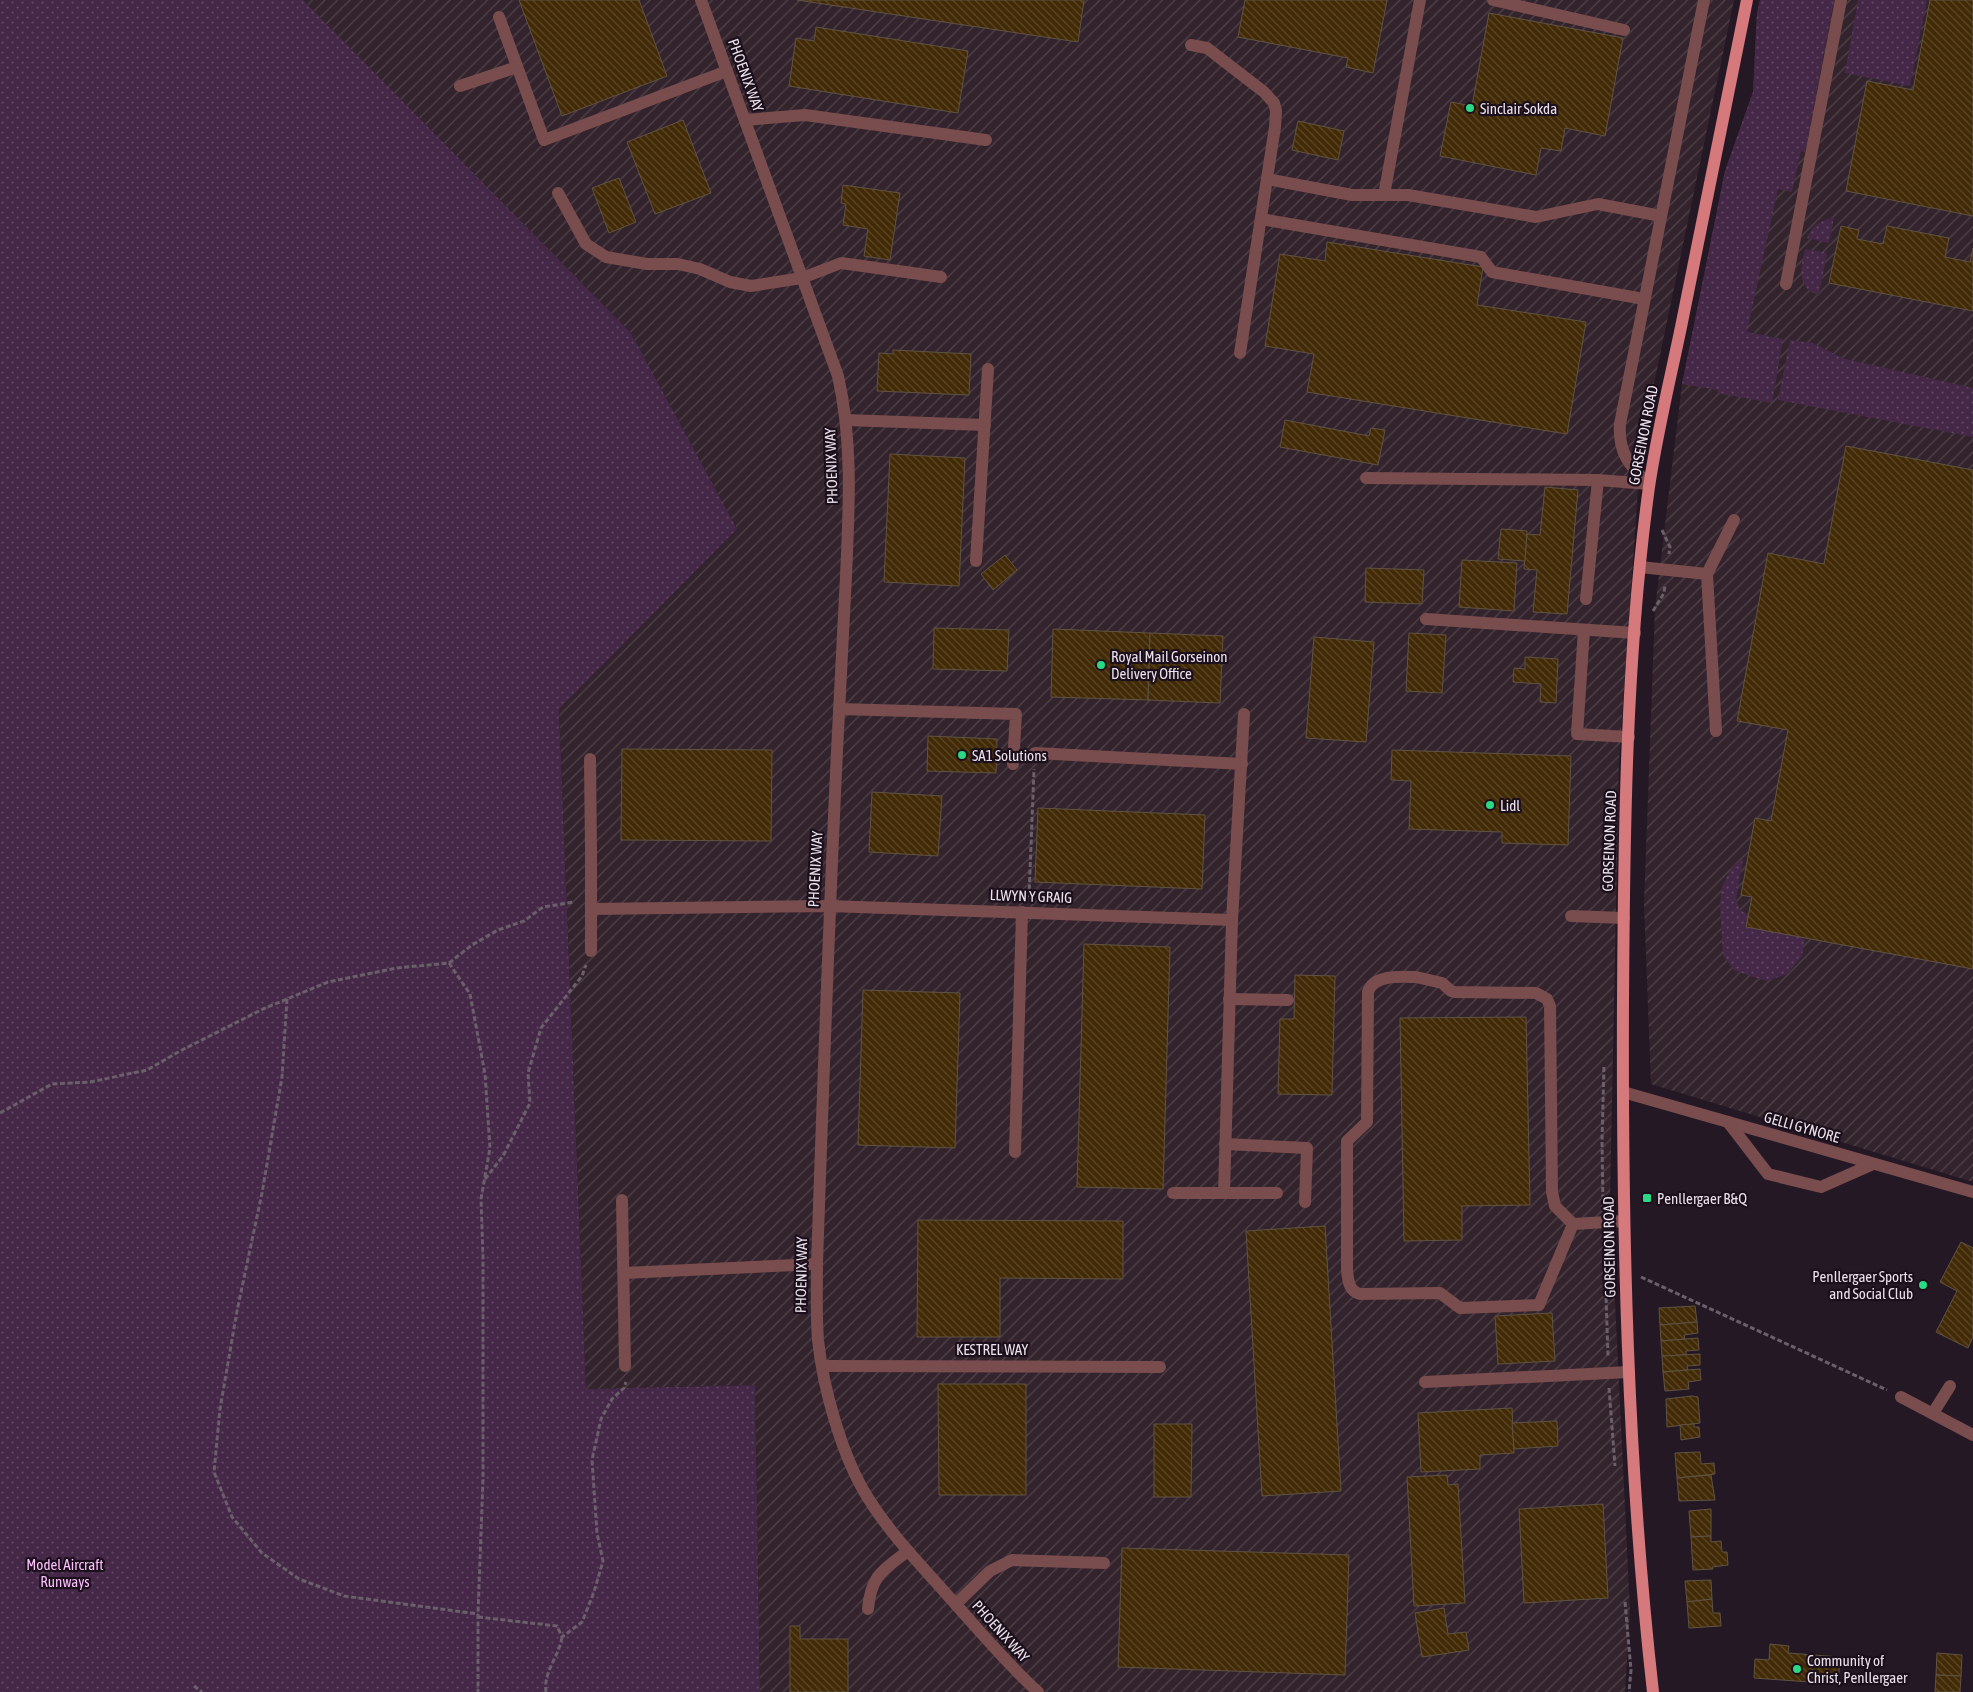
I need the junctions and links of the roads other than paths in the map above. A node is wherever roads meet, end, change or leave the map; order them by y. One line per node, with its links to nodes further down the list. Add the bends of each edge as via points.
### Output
1 (701, 0): 11 (street, PHOENIX WAY)
2 (1420, 0): 17 (street)
3 (1493, 0): 8 (street)
4 (1704, 0): 18 (street)
5 (1747, 0): 30 (main road, GORSEINON ROAD)
6 (1841, 0): 22 (street)
7 (499, 17): 10 (street)
8 (1624, 30)
9 (1191, 45): 15 (street, via 1207,48 1274,103 1276,120)
10 (517, 67): 11 (street, via 544,140); 12 (street)
11 (727, 71): 13 (street, PHOENIX WAY)
12 (460, 86)
13 (745, 120): 14 (street, via 805,115); 21 (street, PHOENIX WAY)
14 (986, 140)
15 (1267, 179): 17 (street, via 1352,194); 19 (street)
16 (558, 192): 21 (street, via 586,244 606,256 648,264 678,264 751,286)
17 (1384, 196): 18 (street, via 1408,196 1536,217 1598,204)
18 (1661, 216): 23 (street)
19 (1261, 219): 23 (street, via 1481,257 1492,272); 24 (street)
20 (941, 277): 21 (street, via 841,263)
21 (802, 278): 26 (street, PHOENIX WAY, via 838,376)
22 (1786, 284)
23 (1644, 299): 30 (street, via 1620,436 1627,460)
24 (1240, 353)
25 (988, 369): 27 (street)
26 (846, 420): 27 (street); 39 (street, PHOENIX WAY, via 850,471)
27 (985, 425): 32 (street)
28 (1366, 478): 29 (street)
29 (1598, 480): 30 (street); 35 (street)
30 (1649, 484): 33 (main road, GORSEINON ROAD)
31 (1734, 520): 34 (street)
32 (976, 561)
33 (1640, 567): 34 (street); 38 (main road, GORSEINON ROAD)
34 (1707, 574): 41 (street)
35 (1586, 599)
36 (1426, 619): 37 (street)
37 (1584, 630): 38 (street); 42 (street, via 1577,734)
38 (1635, 633): 42 (main road, GORSEINON ROAD)
39 (839, 709): 45 (street, via 1016,714); 48 (street, PHOENIX WAY)
40 (1244, 714): 46 (street)
41 (1716, 731)
42 (1629, 737): 51 (main road, GORSEINON ROAD)
43 (1035, 753): 46 (street)
44 (590, 759): 47 (street)
45 (1013, 764)
46 (1242, 764): 52 (street)
47 (591, 904): 48 (street, LLWYN Y GRAIG); 53 (street)
48 (829, 906): 49 (street, LLWYN Y GRAIG); 69 (street, PHOENIX WAY)
49 (1026, 912): 52 (street, LLWYN Y GRAIG); 59 (street)
50 (1571, 916): 51 (street)
51 (1624, 918): 56 (main road, GORSEINON ROAD)
52 (1232, 920): 54 (street)
53 (591, 951)
54 (1229, 999): 55 (street); 58 (street)
55 (1288, 1000)
56 (1623, 1092): 57 (street, GELLI GYNORE); 67 (main road, GORSEINON ROAD)
57 (1728, 1122): 60 (street, GELLI GYNORE); 60 (street, via 1768,1174 1822,1188)
58 (1225, 1144): 63 (street); 66 (street, via 1307,1148)
59 (1015, 1152)
60 (1872, 1164): 61 (street, GELLI GYNORE)
61 (1973, 1192)
62 (1173, 1193): 63 (street)
63 (1224, 1193): 64 (street)
64 (1277, 1193)
65 (622, 1200): 70 (street)
66 (1305, 1202)
67 (1624, 1221): 68 (street); 74 (main road, GORSEINON ROAD)
68 (1573, 1224): 68 (street, via 1539,1305 1460,1308 1440,1294 1360,1294 1352,1289 1347,1270 1347,1141 1367,1122 1370,986 1385,978 1416,977 1442,982 1452,992 1531,992 1547,999 1550,1011 1552,1192 1555,1206)
69 (817, 1264): 70 (street); 72 (street, PHOENIX WAY, via 817,1320)
70 (624, 1273): 71 (street)
71 (625, 1366)
72 (823, 1366): 73 (street, KESTREL WAY); 80 (street, PHOENIX WAY, via 834,1414 858,1480)
73 (1160, 1367)
74 (1629, 1372): 75 (street); 85 (main road, GORSEINON ROAD, via 1645,1619)
75 (1425, 1382)
76 (1950, 1386): 78 (street)
77 (1901, 1397): 78 (street)
78 (1933, 1413): 79 (street)
79 (1973, 1435)
80 (908, 1551): 82 (street, PHOENIX WAY); 83 (street, via 877,1577 871,1587)
81 (1104, 1563): 82 (street, via 1012,1560 990,1571)
82 (956, 1604): 84 (street, PHOENIX WAY, via 1014,1670)
83 (868, 1609)
84 (1038, 1692)
85 (1653, 1692)

